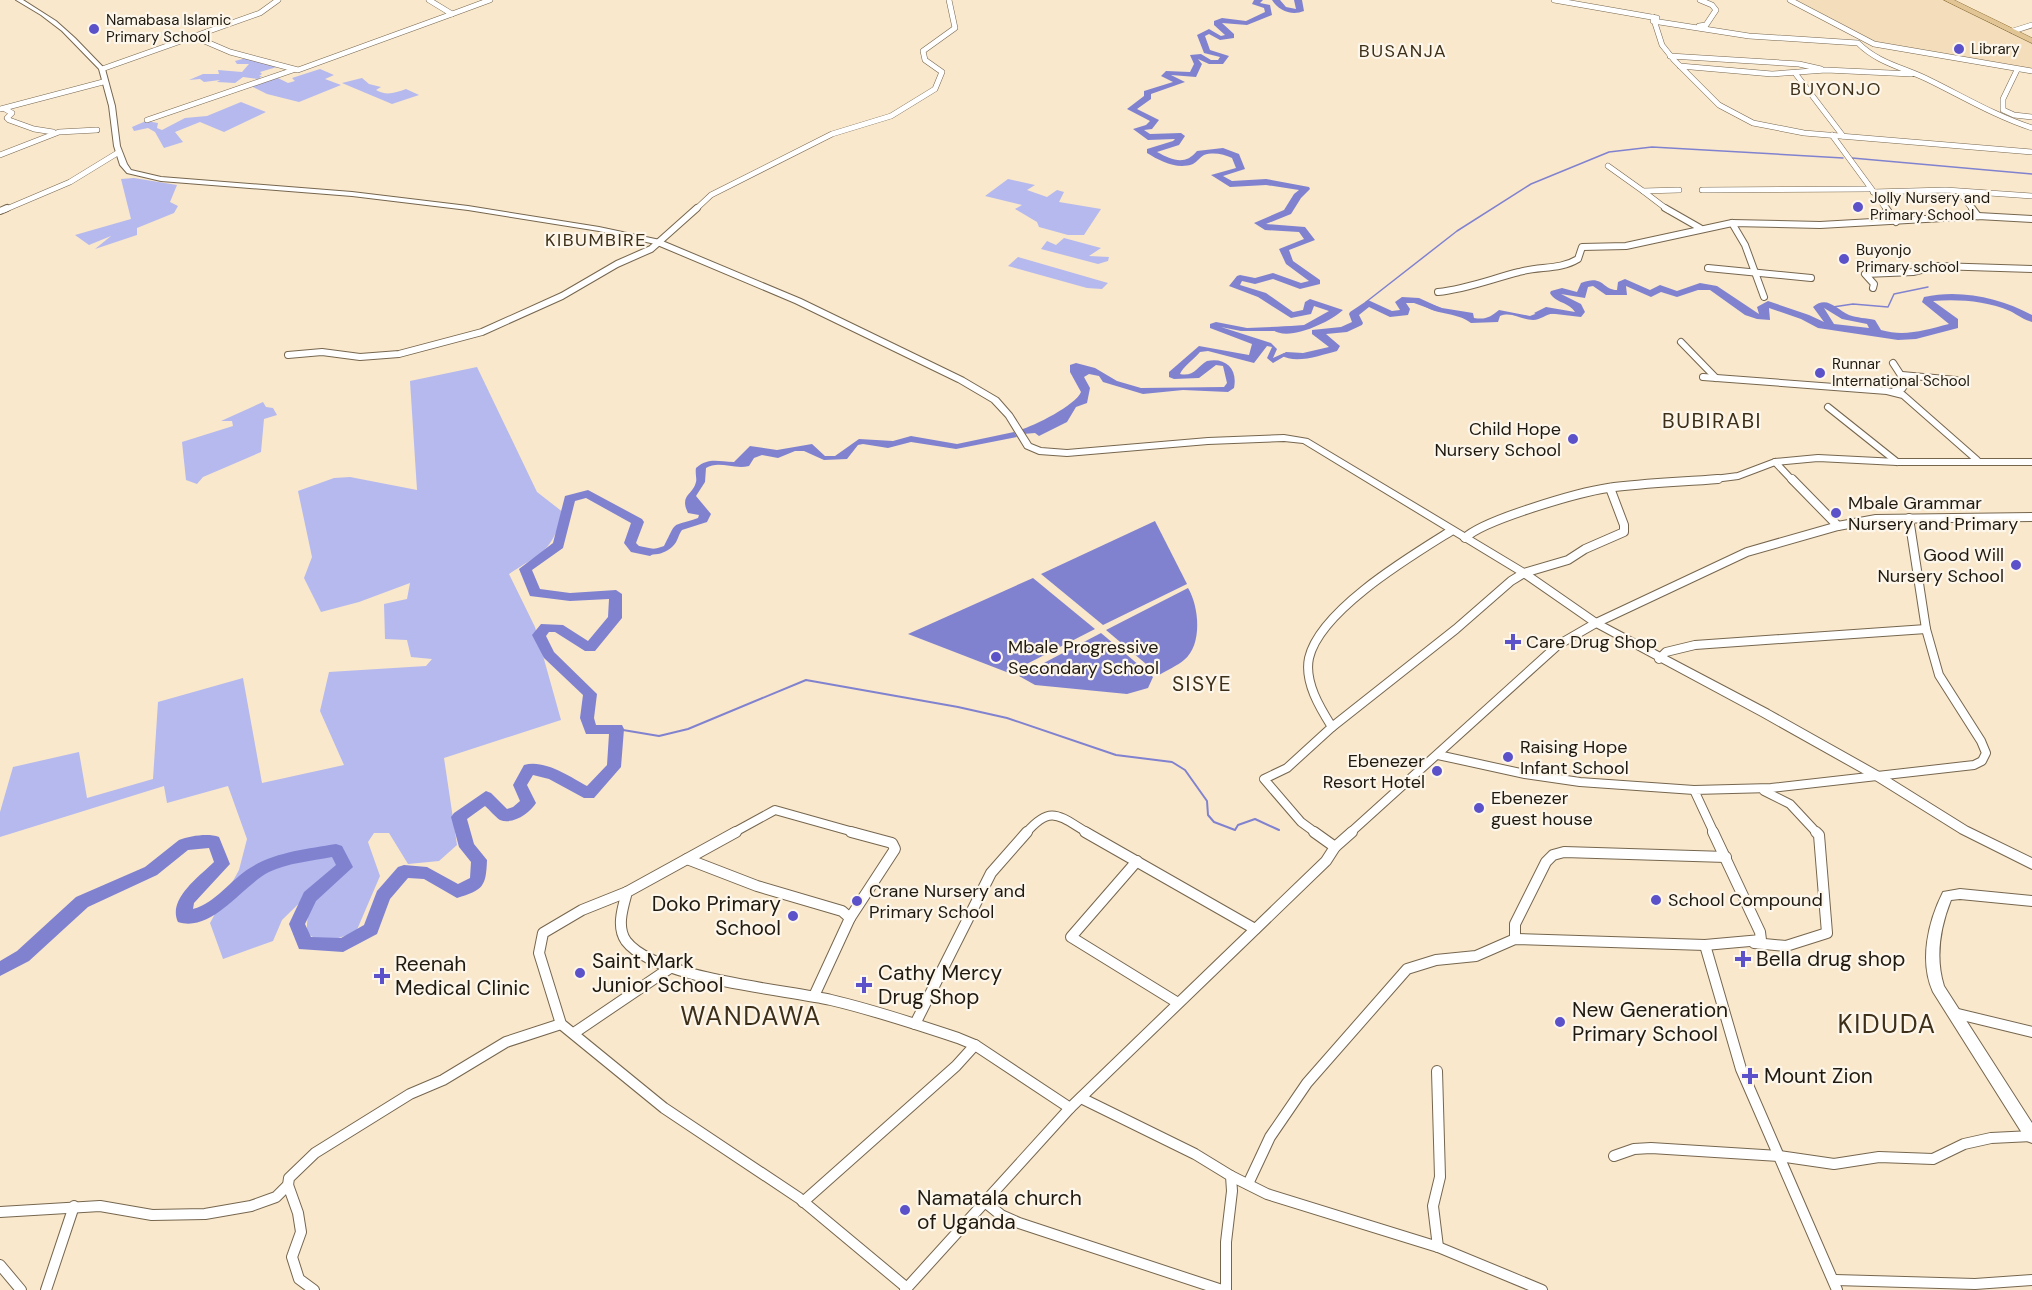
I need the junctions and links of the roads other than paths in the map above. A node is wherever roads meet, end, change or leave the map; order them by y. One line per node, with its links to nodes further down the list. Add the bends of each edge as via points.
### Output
1 (19, 0): 20 (street, via 45,12)
2 (278, 0): 16 (street, via 260,12)
3 (429, 0): 12 (street)
4 (490, 0): 12 (street)
5 (949, 0): 52 (street, via 955,28 923,51 925,60 942,72 935,89 891,116 832,134 711,195)
6 (1554, 0): 11 (street)
7 (1599, 0): 11 (street)
8 (1700, 0): 13 (street, via 1716,10 1705,26)
9 (1790, 0): 21 (street, via 1874,44)
10 (1948, 0): 15 (main road)
11 (1595, 7): 13 (street)
12 (452, 14): 22 (street)
13 (1653, 19): 18 (street); 26 (street, via 1755,36 1858,43 1872,57)
14 (2032, 25): 15 (street)
15 (2013, 31): 17 (main road)
16 (195, 37): 20 (street); 22 (street, via 230,52)
17 (2032, 40)
18 (1670, 56): 19 (street); 23 (street, via 1799,64)
19 (1680, 66): 25 (street); 34 (street, via 1719,105 1748,122)
20 (102, 69): 27 (street)
21 (2018, 69): 24 (street); 29 (street, via 2003,99 2003,110)
22 (293, 70): 30 (street)
23 (1826, 70): 25 (street); 26 (street)
24 (2032, 71)
25 (1795, 73): 35 (street)
26 (1915, 74): 31 (street)
27 (103, 82): 28 (street); 36 (street, via 110,97)
28 (3, 109): 33 (street, via 12,113 9,120)
29 (2032, 117)
30 (147, 120)
31 (2032, 128)
32 (97, 130): 33 (street)
33 (59, 132): 38 (street)
34 (1832, 135): 35 (street); 43 (street)
35 (1843, 136): 37 (street)
36 (119, 152): 46 (street, via 70,182); 52 (street, via 129,171 152,178 468,208)
37 (2032, 152)
38 (0, 154)
39 (1608, 166): 42 (street)
40 (1702, 189): 43 (street)
41 (1679, 190): 42 (street)
42 (1643, 191): 51 (street)
43 (1871, 191): 44 (street); 49 (street)
44 (1959, 192): 45 (street); 47 (street)
45 (2032, 196)
46 (0, 211)
47 (1978, 216): 48 (street); 49 (street)
48 (2032, 219)
49 (1896, 222): 50 (street)
50 (1732, 223): 51 (street); 55 (street)
51 (1700, 228): 58 (street, via 1626,246 1582,247 1578,259 1568,265)
52 (657, 242): 61 (street, via 651,249 562,296 475,334 377,357 336,352); 77 (street, via 798,301 961,380 995,400 1028,446 1039,451 1067,453 1208,441 1298,439)
53 (1708, 268): 55 (street)
54 (2032, 269): 57 (street, via 1937,266 1913,272 1865,274)
55 (1755, 274): 56 (street); 59 (street)
56 (1811, 278)
57 (1873, 288)
58 (1438, 292)
59 (1764, 297)
60 (1681, 342): 65 (street)
61 (288, 355)
62 (1893, 363): 63 (street)
63 (1902, 375): 66 (street); 67 (street, via 1906,383 1902,389)
64 (1703, 377): 65 (street)
65 (1716, 378): 67 (street)
66 (1956, 380)
67 (1887, 391): 69 (street, via 1903,395)
68 (1828, 406): 71 (street)
69 (1977, 460): 71 (street); 72 (street)
70 (1774, 462): 71 (street, via 1818,458); 73 (street, via 1721,479); 76 (street)
71 (1897, 462)
72 (2032, 462)
73 (1610, 488): 78 (street, via 1513,514); 79 (street, via 1624,532 1568,560)
74 (2032, 517): 75 (street)
75 (1909, 518): 76 (street); 81 (street)
76 (1838, 526): 80 (street, via 1747,552)
77 (1451, 531): 78 (street); 83 (street, via 1371,584 1315,640 1309,658 1311,682)
78 (1465, 538): 79 (street)
79 (1524, 573): 80 (street); 83 (street)
80 (1596, 623): 82 (street); 84 (street, via 1558,645)
81 (1926, 628): 82 (street, via 1695,645 1666,652); 85 (street, via 1939,675 1986,753 1974,765)
82 (1659, 659): 85 (street)
83 (1332, 727): 88 (street, via 1287,768 1264,779 1301,822)
84 (1438, 755): 87 (street, via 1580,782); 88 (street)
85 (1878, 777): 86 (street); 92 (street, via 1964,830)
86 (1758, 789): 87 (street); 98 (street, via 1790,804 1819,835 1827,933 1786,946)
87 (1694, 790): 89 (street)
88 (1335, 847): 96 (street, via 1326,861)
89 (1726, 857): 97 (street, via 1564,852 1553,855 1515,924); 98 (street, via 1760,932 1761,940)
90 (687, 859): 93 (street); 95 (street); 95 (street, via 775,810 892,843 895,849)
91 (1137, 861): 96 (street); 102 (street, via 1071,937); 105 (street, via 1058,816 1047,814 1039,818 991,873)
92 (2032, 864)
93 (627, 892): 100 (street, via 621,919 627,942 646,958); 104 (street, via 582,910 543,933 539,953)
94 (2032, 901): 103 (street, via 1947,896 1933,950 1933,967 1938,988)
95 (850, 918): 101 (street)
96 (1255, 929): 102 (street)
97 (1515, 939): 99 (street); 116 (street, via 1476,956 1436,960 1407,969 1307,1083 1270,1137)
98 (1752, 942): 99 (street)
99 (1706, 945): 114 (street, via 1742,1069)
100 (670, 968): 101 (street); 107 (street)
101 (814, 996): 105 (street)
102 (1178, 1003): 110 (street)
103 (1954, 1013): 106 (street); 112 (street)
104 (561, 1024): 107 (street); 117 (street, via 506,1042 443,1080 410,1094 315,1153 289,1178)
105 (915, 1024): 108 (street)
106 (2032, 1032)
107 (574, 1033): 118 (street, via 664,1108)
108 (975, 1045): 111 (street); 118 (street)
109 (1437, 1071): 122 (street, via 1440,1177 1433,1206)
110 (1081, 1098): 111 (street); 115 (street, via 1107,1114 1208,1158)
111 (1070, 1108): 119 (street)
112 (2032, 1136): 114 (street, via 1964,1144 1933,1159 1879,1157 1834,1164)
113 (1614, 1156): 114 (street, via 1651,1148)
114 (1779, 1156): 125 (street)
115 (1231, 1176): 116 (street); 131 (street)
116 (1248, 1184): 122 (street, via 1267,1194)
117 (288, 1185): 120 (street, via 276,1197 260,1203 205,1214 152,1215); 130 (street, via 300,1232 292,1257 298,1279)
118 (803, 1202): 127 (street)
119 (985, 1202): 127 (street); 131 (street, via 1019,1223)
120 (74, 1206): 121 (street); 129 (street)
121 (0, 1212)
122 (1438, 1247): 132 (street)
123 (0, 1265): 128 (street)
124 (2032, 1280): 126 (street)
125 (1836, 1285): 126 (street)
126 (1976, 1287)
127 (906, 1289)
128 (21, 1290)
129 (46, 1290)
130 (314, 1290)
131 (1224, 1290)
132 (1542, 1290)

